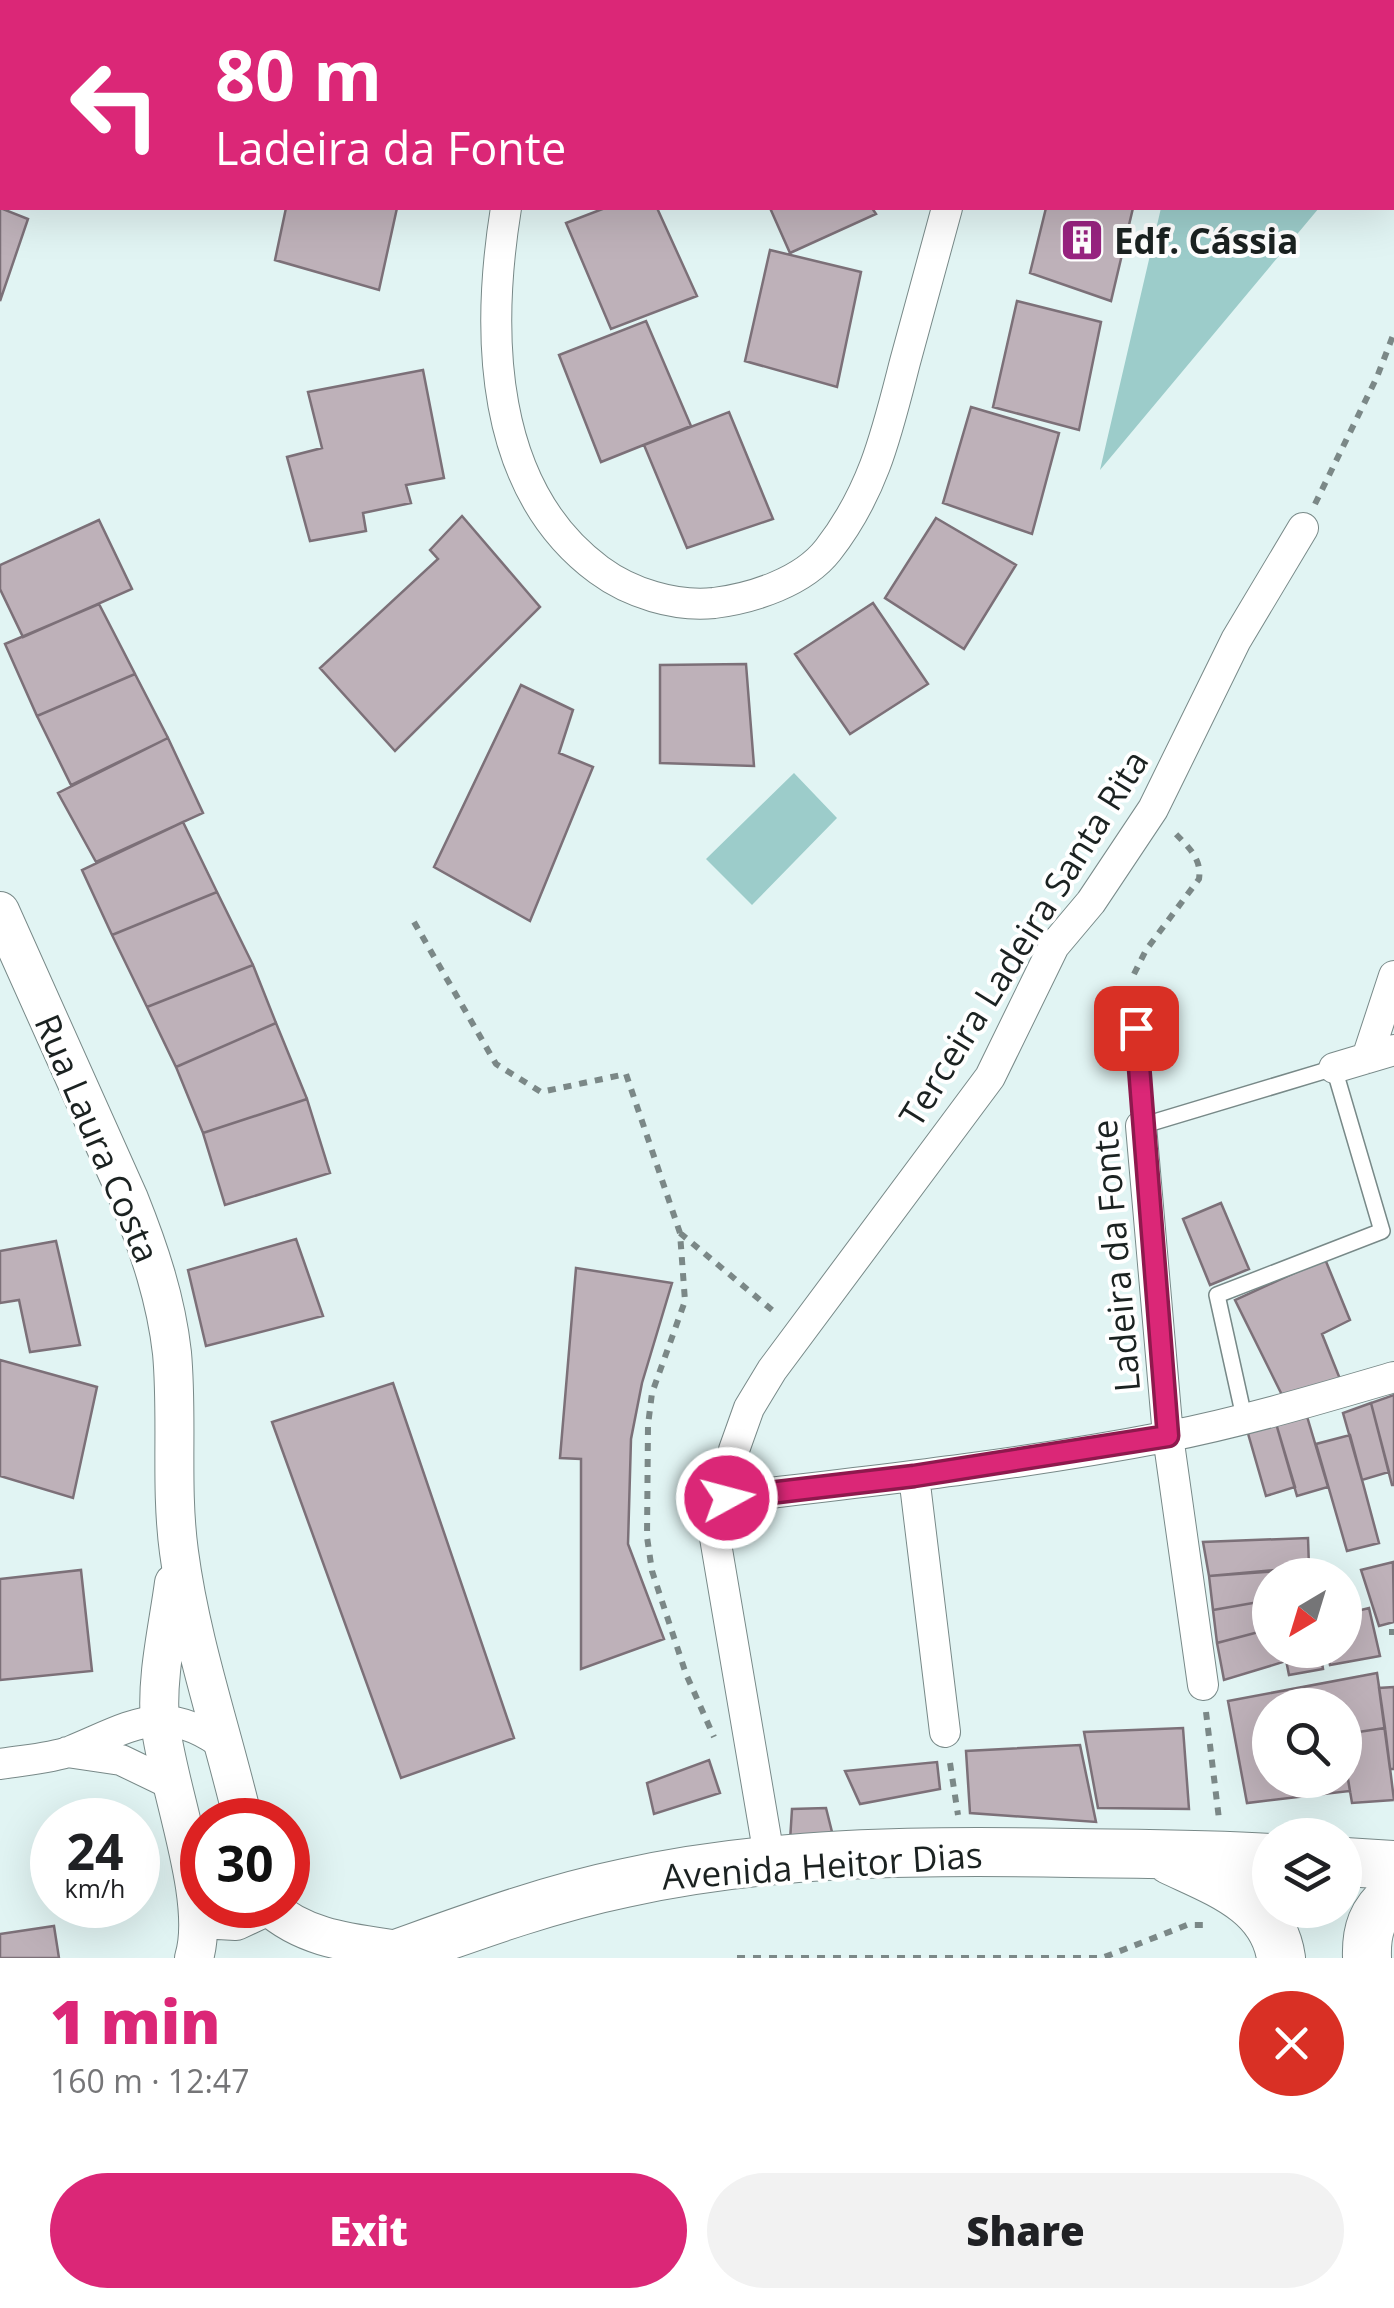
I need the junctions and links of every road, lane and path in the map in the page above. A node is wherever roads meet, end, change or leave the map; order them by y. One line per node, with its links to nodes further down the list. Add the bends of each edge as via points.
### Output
1 (506, 210): 2 (street, via 496,338 511,440 527,482 578,555 614,582 699,604 741,600 780,586 826,554 853,512 877,467)
2 (946, 210)
3 (1394, 332): 4 (path)
4 (1303, 528): 5 (street, Terceira Ladeira Santa Rita, via 1236,640)
5 (1153, 809): 9 (path, via 1201,867 1188,899 1138,963); 14 (street, Terceira Ladeira Santa Rita, via 1054,946 1005,1051 969,1109)
6 (0, 911): 20 (street, Rua Laura Costa, via 153,1262 172,1352)
7 (414, 922): 13 (path, via 496,1064 541,1092 626,1074)
8 (1394, 976): 10 (street)
9 (1134, 995): 12 (lane, Ladeira da Fonte)
10 (1381, 1054): 11 (street)
11 (1334, 1068): 12 (lane); 16 (lane, via 1382,1231 1217,1296)
12 (1142, 1126): 17 (street, Ladeira da Fonte)
13 (680, 1232): 14 (path); 24 (path, via 685,1301 652,1393 647,1537 686,1674)
14 (800, 1332): 19 (street, Terceira Ladeira Santa Rita, via 749,1408)
15 (1394, 1377): 16 (street)
16 (1244, 1418): 17 (street)
17 (1168, 1436): 18 (street); 21 (street, Ladeira da Fonte)
18 (914, 1476): 19 (street); 23 (street)
19 (727, 1498): 35 (street, Terceira Ladeira Santa Rita, via 712,1520)
20 (178, 1551): 22 (street, Rua Laura Costa); 25 (street, Rua Laura Costa, via 198,1656)
21 (1202, 1686): 33 (path)
22 (160, 1721): 25 (street, via 184,1722); 26 (street, via 120,1727); 28 (street, Rua Laura Costa)
23 (946, 1732): 31 (path)
24 (717, 1742)
25 (226, 1747): 29 (street, Rua Laura Costa)
26 (66, 1752): 27 (street); 28 (street, via 121,1760)
27 (0, 1764)
28 (173, 1786): 30 (street, Rua Laura Costa)
29 (238, 1798)
30 (180, 1820)
31 (963, 1850): 32 (main road, Avenida Heitor Dias); 35 (main road, Avenida Heitor Dias)
32 (1156, 1854): 33 (main road, Avenida Heitor Dias); 41 (main road, via 1240,1895)
33 (1223, 1855): 34 (main road, Avenida Heitor Dias)
34 (1252, 1857)
35 (770, 1862): 42 (main road, Avenida Heitor Dias, via 622,1883)
36 (1362, 1863): 37 (main road)
37 (1394, 1864)
38 (1394, 1894): 45 (main road, via 1366,1933)
39 (199, 1928): 43 (street, Rua Laura Costa)
40 (299, 1928): 42 (street)
41 (1276, 1942): 44 (path, via 1187,1924 1102,1958)
42 (396, 1954)
43 (194, 1958)
44 (737, 1958)
45 (1367, 1958)

